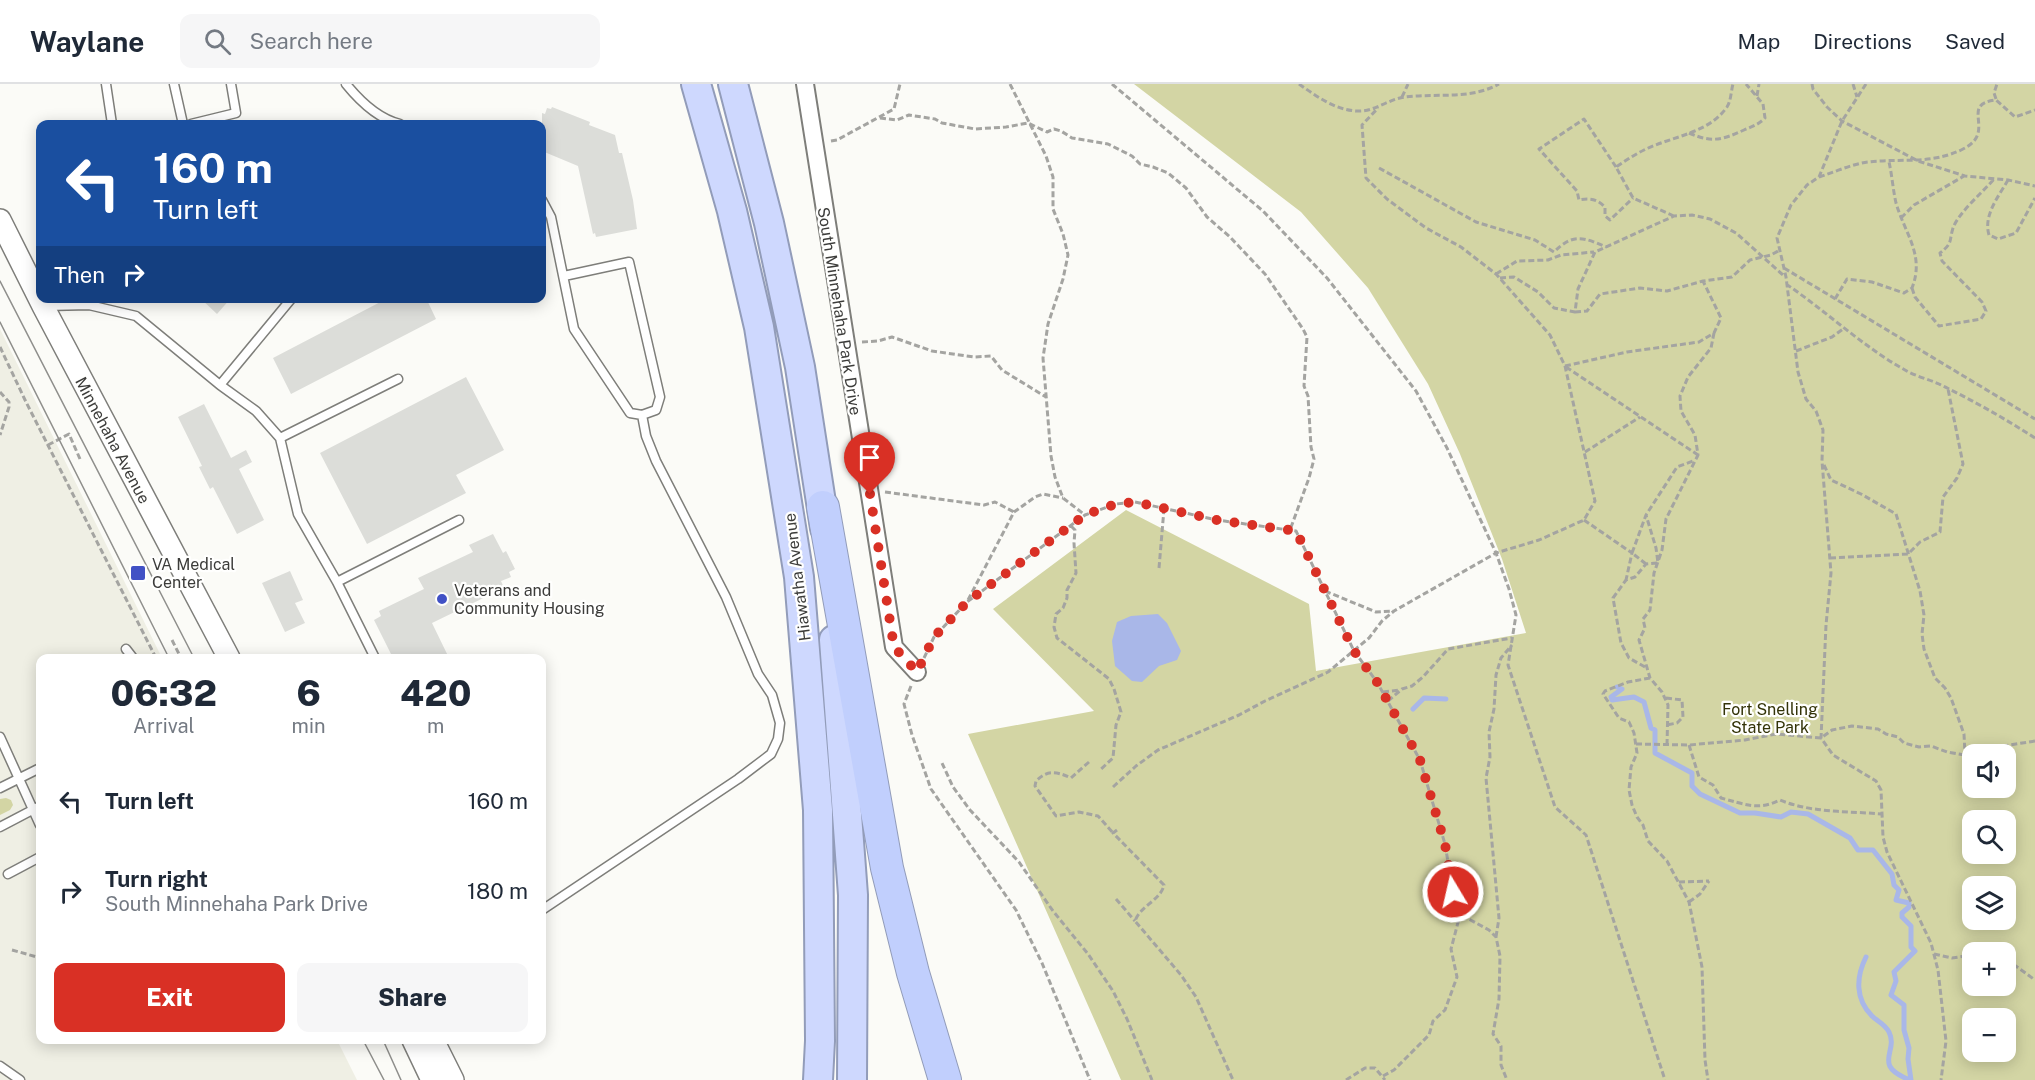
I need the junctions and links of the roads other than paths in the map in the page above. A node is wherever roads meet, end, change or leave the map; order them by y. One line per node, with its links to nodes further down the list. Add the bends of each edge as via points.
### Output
1 (106, 84): 8 (lane)
2 (174, 84): 9 (lane)
3 (231, 84): 10 (lane, via 236,113)
4 (346, 84): 11 (lane)
5 (696, 84): 47 (highway, Hiawatha Avenue, via 759,327 799,577 818,810)
6 (733, 84): 23 (highway, Hiawatha Avenue, via 769,223 800,367)
7 (805, 84): 30 (street, South Minnehaha Park Drive, via 894,647)
8 (111, 120)
9 (182, 120)
10 (207, 120)
11 (387, 120)
12 (546, 208): 14 (lane)
13 (0, 220): 15 (street, Minnehaha Avenue)
14 (564, 276): 21 (lane, via 574,329 624,406 630,413); 21 (lane, via 629,262 660,397 657,410)
15 (36, 292)
16 (42, 303): 18 (street, Minnehaha Avenue)
17 (288, 303): 20 (lane)
18 (43, 306): 20 (lane, via 89,305 136,316); 28 (street, Minnehaha Avenue)
19 (398, 379): 22 (lane)
20 (220, 386): 22 (lane, via 255,411)
21 (642, 415): 40 (lane, via 656,461 726,597 758,674 772,695 780,723 778,739 771,754 738,779)
22 (280, 438): 25 (lane, via 298,514)
23 (823, 507): 48 (highway, Hiawatha Avenue, via 853,895); 49 (highway, via 887,868)
24 (459, 520): 25 (lane)
25 (337, 582): 29 (lane)
26 (126, 649): 27 (lane)
27 (130, 654)
28 (227, 654)
29 (373, 654)
30 (917, 672)
31 (0, 737): 33 (lane)
32 (36, 770): 33 (lane)
33 (19, 779): 34 (lane); 35 (lane)
34 (0, 788)
35 (36, 806)
36 (36, 809): 37 (lane)
37 (0, 827)
38 (36, 859): 39 (lane)
39 (8, 874)
40 (546, 907)
41 (415, 1044): 45 (street)
42 (435, 1044): 46 (street)
43 (0, 1066): 44 (lane)
44 (20, 1080)
45 (432, 1080)
46 (453, 1080)
47 (818, 1080)
48 (852, 1080)
49 (945, 1080)

